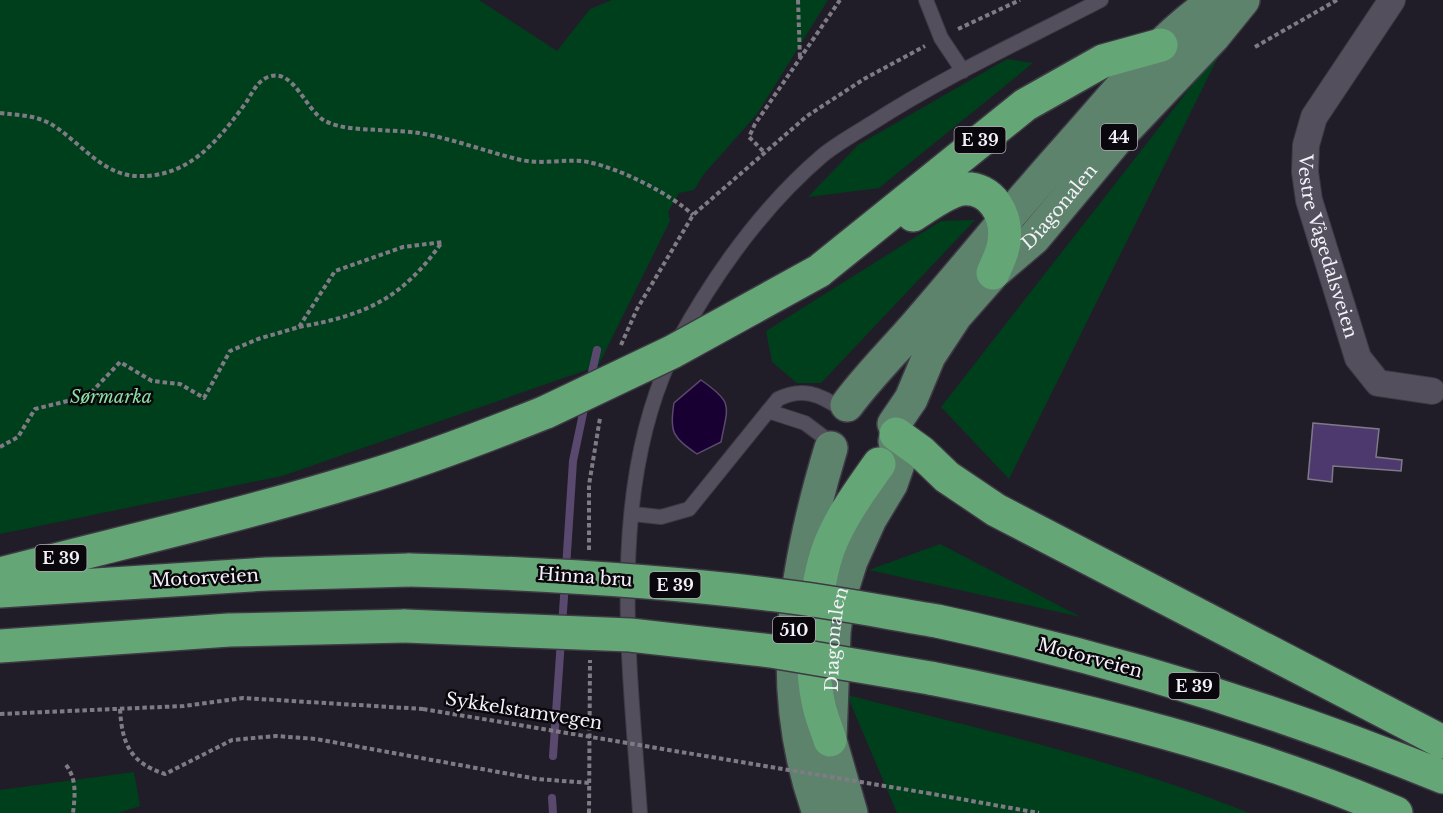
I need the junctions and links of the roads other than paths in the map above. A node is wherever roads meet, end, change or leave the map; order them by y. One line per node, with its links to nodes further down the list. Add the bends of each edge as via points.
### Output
1 (927, 0): 7 (lane, via 941,38)
2 (1101, 0): 7 (lane)
3 (1216, 0): 6 (main road, Diagonalen / 44, via 1189,18)
4 (1243, 0): 10 (main road, Diagonalen / 44, via 1120,135 1034,238)
5 (1392, 0): 11 (street, Vestre Vågedalsveien, via 1314,117 1306,144 1305,172 1309,200 1358,358 1378,383)
6 (1161, 45): 8 (main road, Diagonalen / 44); 9 (highway, E 39, via 1103,61 1025,105)
7 (963, 71): 16 (lane, via 912,97 825,154 784,191 751,229 701,300 655,392 639,459)
8 (1003, 222): 9 (highway, E 39, via 998,206 988,195 962,189); 10 (highway, via 1004,243); 12 (main road, Diagonalen / 44)
9 (819, 271): 18 (highway, E 39, bridge, via 672,352 484,437 358,480)
10 (993, 273): 14 (main road, Diagonalen / 44, via 940,337 918,375)
11 (1432, 391)
12 (844, 407): 13 (lane, via 822,395 793,392 778,399); 14 (main road, via 869,402 888,414); 15 (main road, 44, via 833,418)
13 (768, 411): 15 (lane, via 806,423); 16 (lane, via 689,509 661,516)
14 (891, 441): 15 (main road, via 870,467 851,467 836,456); 22 (highway, 510, via 836,533 821,584 815,627 815,680); 23 (highway, via 921,452 947,477 996,510)
15 (830, 445): 27 (main road, 510, via 804,553 793,641 792,691 798,739)
16 (633, 514): 26 (lane, via 627,607)
17 (410, 570): 19 (highway, Motorveien / E 39, via 267,574); 20 (highway, Hinna bru / E 39, bridge, via 650,582 775,595)
18 (0, 574)
19 (0, 591)
20 (938, 621): 24 (highway, Motorveien / E 39, via 1087,656 1244,702)
21 (0, 646): 25 (highway, bridge, via 229,630 405,626 630,635 771,651 930,678 1074,709 1195,742)
22 (830, 740): 28 (main road, 510)
23 (1443, 742)
24 (1443, 777)
25 (1322, 785): 29 (highway); 30 (highway)
26 (640, 813)
27 (819, 813)
28 (851, 813)
29 (1363, 813)
30 (1396, 813)

